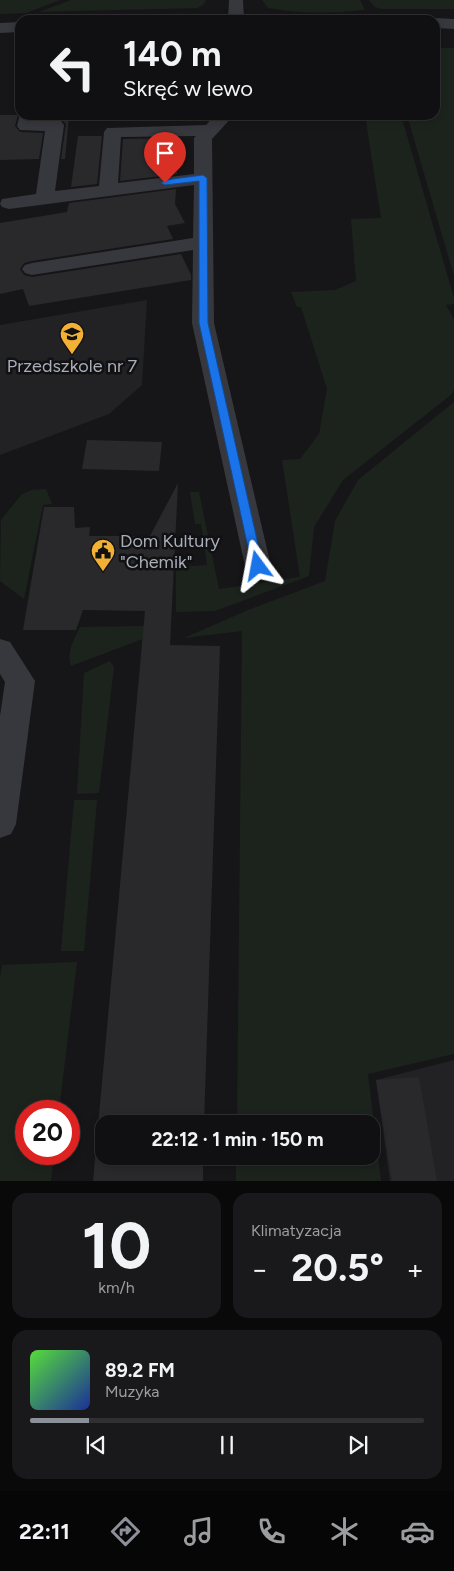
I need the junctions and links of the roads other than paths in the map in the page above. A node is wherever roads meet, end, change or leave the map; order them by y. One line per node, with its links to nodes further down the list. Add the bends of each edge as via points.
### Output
1 (236, 0): 2 (street)
2 (236, 15)
3 (440, 24): 4 (street)
4 (454, 24)
5 (15, 27): 6 (street)
6 (0, 28)
7 (27, 120): 11 (street, via 26,126 55,125)
8 (218, 123): 9 (street, via 203,138); 10 (street, via 113,132)
9 (203, 178): 10 (street); 13 (street)
10 (108, 190): 11 (street)
11 (45, 198): 12 (street)
12 (9, 203)
13 (203, 242): 14 (street); 15 (street, via 204,323)
14 (32, 269)
15 (258, 566)
16 (0, 650): 17 (street, via 20,681)
17 (0, 824)

